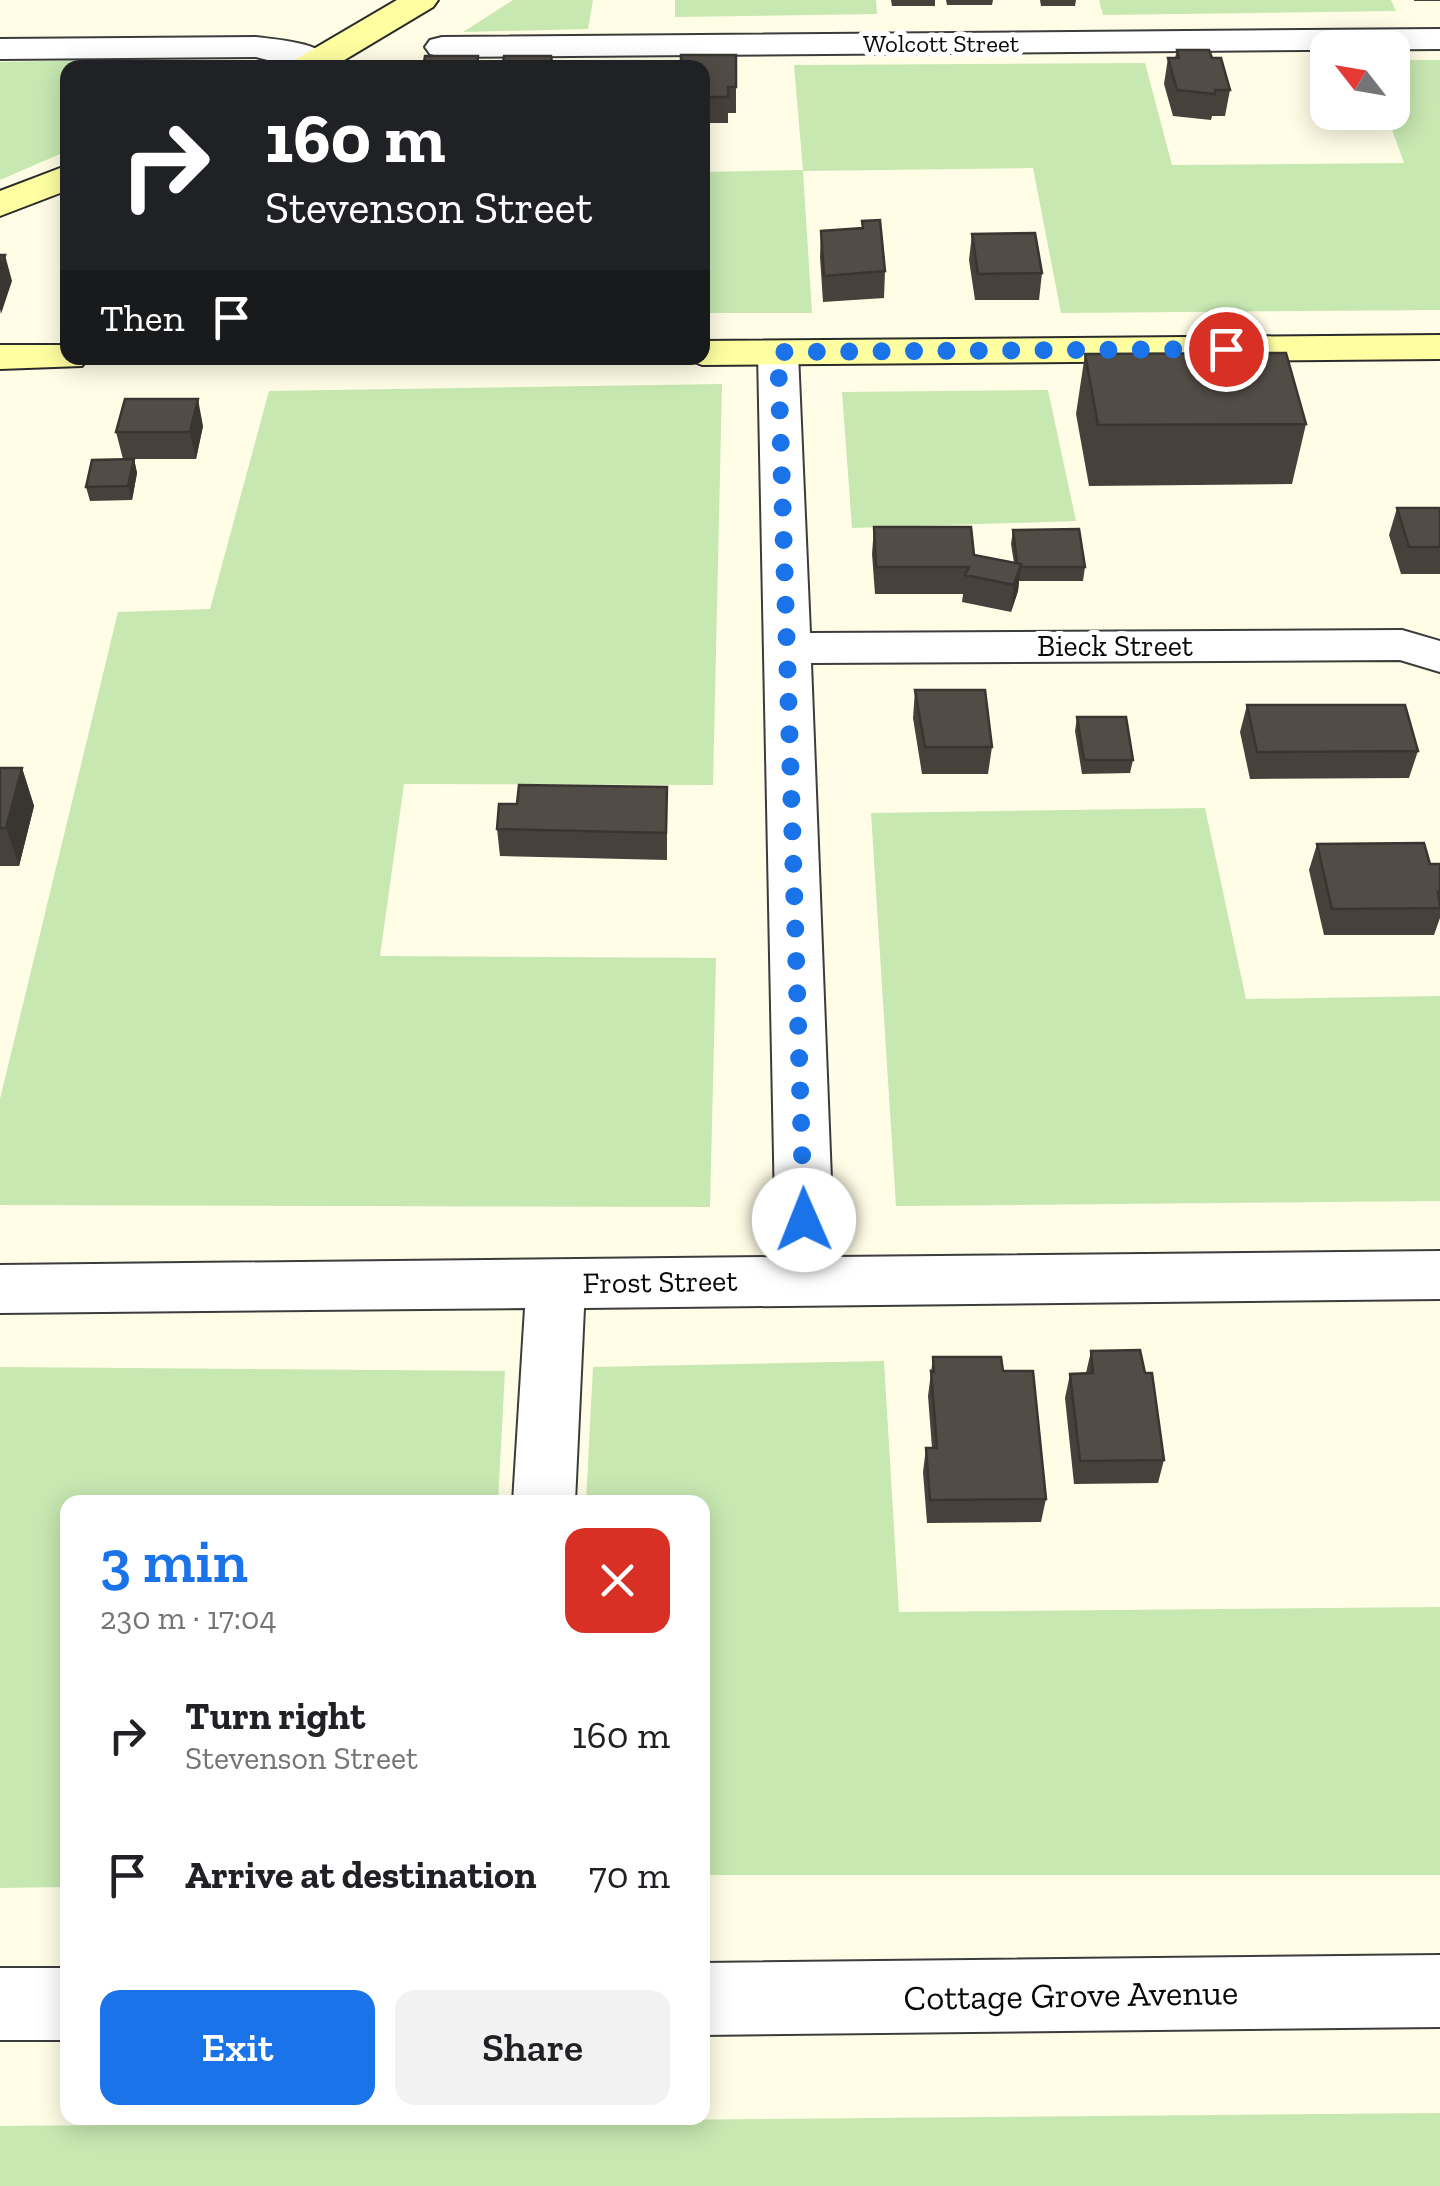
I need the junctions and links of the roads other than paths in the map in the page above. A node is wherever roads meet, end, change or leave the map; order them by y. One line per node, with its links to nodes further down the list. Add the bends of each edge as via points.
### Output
1 (421, 0): 9 (street)
2 (1440, 39): 3 (street, Wolcott Street)
3 (622, 42): 4 (street, Wolcott Street)
4 (442, 48)
5 (0, 49): 6 (street)
6 (114, 49): 7 (street); 8 (street, via 256,47)
7 (155, 60)
8 (301, 60)
9 (319, 60)
10 (60, 179): 11 (street)
11 (0, 205)
12 (1440, 348): 13 (street)
13 (778, 352): 14 (street); 17 (street)
14 (710, 353)
15 (0, 357): 16 (street)
16 (60, 357)
17 (787, 648): 18 (street, Bieck Street, via 1402,645); 20 (street)
18 (1440, 658)
19 (1440, 1275): 20 (street, Frost Street)
20 (806, 1280): 21 (street, Frost Street)
21 (556, 1283): 22 (street, Frost Street); 23 (street)
22 (0, 1288)
23 (544, 1495)
24 (1440, 1991): 25 (street, Cottage Grove Avenue)
25 (710, 1999)
26 (0, 2004): 27 (street)
27 (60, 2004)

